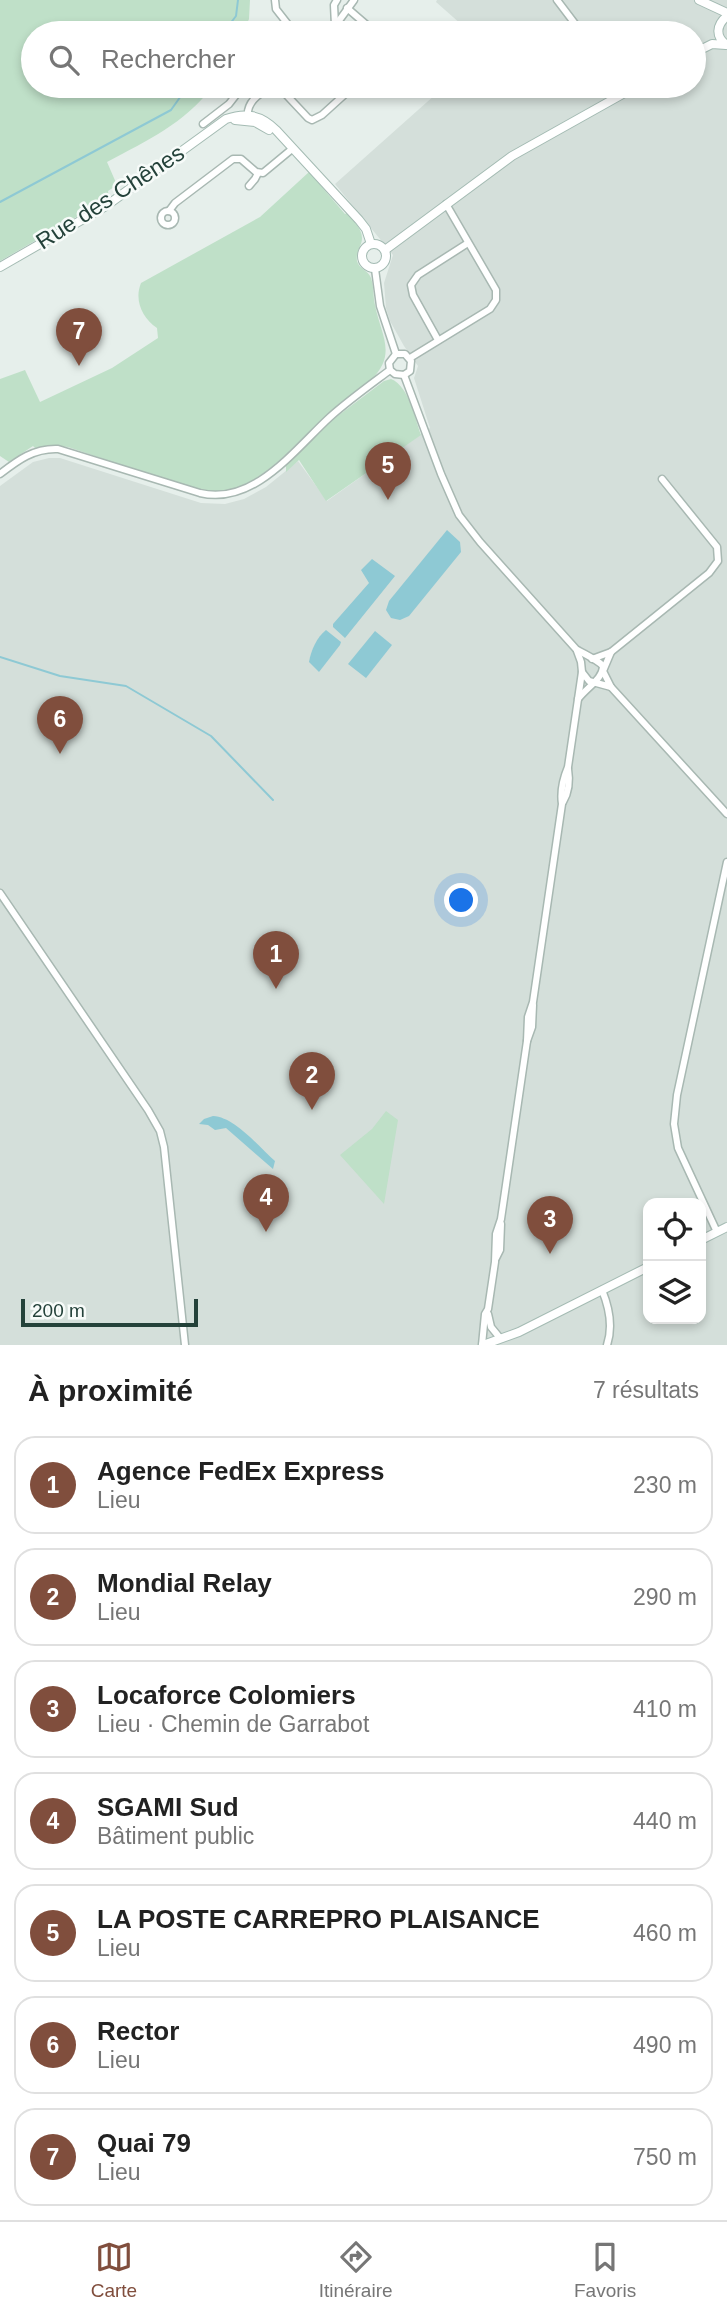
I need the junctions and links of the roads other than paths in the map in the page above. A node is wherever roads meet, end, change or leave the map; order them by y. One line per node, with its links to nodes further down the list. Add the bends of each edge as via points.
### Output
1 (275, 0): 9 (street)
2 (337, 0): 6 (street)
3 (354, 0): 7 (street)
4 (556, 0): 13 (street)
5 (702, 2): 8 (street); 14 (street)
6 (335, 9): 7 (street); 10 (street)
7 (345, 10): 11 (street); 12 (street)
8 (727, 15): 14 (street)
9 (285, 21)
10 (335, 21)
11 (338, 21)
12 (360, 21)
13 (573, 21)
14 (719, 27): 15 (street, via 720,39); 16 (street)
15 (727, 45): 17 (street)
16 (706, 46)
17 (706, 47)
18 (234, 98): 24 (street)
19 (256, 98): 23 (street)
20 (289, 98): 21 (street, via 312,120)
21 (341, 98)
22 (608, 98): 29 (street)
23 (245, 118): 25 (street); 25 (street, via 264,120); 34 (street, Rue des Chênes, via 230,117 106,206)
24 (204, 124)
25 (281, 136): 26 (street)
26 (292, 149): 27 (street, via 267,172); 32 (street, via 363,225)
27 (258, 173): 28 (street); 30 (street, via 244,160 235,159)
28 (249, 186)
29 (446, 204): 31 (street); 33 (street)
30 (169, 211)
31 (468, 243): 36 (street, via 418,275 411,285); 36 (street, via 496,290 496,300 490,309)
32 (371, 244): 33 (street); 35 (street, via 361,256 365,265)
33 (385, 250): 35 (street, via 385,262)
34 (0, 267)
35 (375, 269): 37 (street, via 380,306)
36 (438, 340): 38 (street)
37 (396, 354): 38 (street); 39 (street)
38 (410, 358): 40 (street, via 411,368)
39 (390, 370): 40 (street); 41 (street, via 339,409 273,471 234,493 200,494 58,449 29,454)
40 (404, 375): 43 (street, via 459,515)
41 (0, 474)
42 (662, 479): 44 (street, via 716,547 718,561)
43 (576, 649): 45 (street); 46 (street)
44 (611, 652): 45 (street); 47 (street)
45 (592, 660): 46 (street); 47 (street, via 600,663)
46 (582, 670): 48 (street, via 586,679); 50 (street)
47 (603, 671): 48 (street); 49 (street)
48 (593, 681): 49 (street); 50 (street)
49 (611, 687): 51 (street)
50 (578, 699): 59 (street)
51 (727, 814)
52 (727, 862): 55 (street, via 674,1124 681,1158)
53 (0, 893): 61 (street, via 162,1135)
54 (727, 1227): 55 (street)
55 (717, 1232): 56 (street)
56 (706, 1238)
57 (643, 1270): 58 (street)
58 (602, 1290): 60 (street); 63 (street, via 610,1321)
59 (488, 1309): 60 (street, via 491,1326); 62 (street)
60 (500, 1338): 62 (street)
61 (185, 1345)
62 (483, 1345)
63 (607, 1345)

